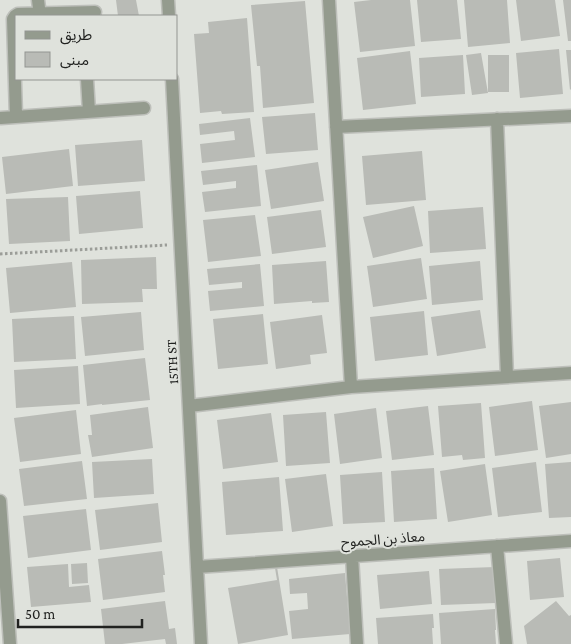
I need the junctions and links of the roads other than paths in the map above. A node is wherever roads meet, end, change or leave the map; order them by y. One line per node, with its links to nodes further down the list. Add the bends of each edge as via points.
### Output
1 (38, 0): 6 (street)
2 (168, 0): 7 (street)
3 (329, 0): 19 (street)
4 (95, 9): 6 (street)
5 (16, 15): 6 (street)
6 (40, 15)
7 (169, 15)
8 (15, 16): 9 (street, via 12,19)
9 (15, 60)
10 (16, 80): 15 (street)
11 (87, 80): 14 (street)
12 (172, 80): 23 (street, 15TH ST)
13 (144, 108): 14 (street)
14 (89, 112): 15 (street)
15 (16, 116): 17 (street)
16 (571, 116): 18 (street)
17 (1, 118)
18 (497, 119): 19 (street); 21 (street)
19 (336, 127): 22 (street)
20 (571, 373): 21 (street)
21 (508, 377): 22 (street)
22 (351, 387): 23 (street)
23 (189, 406): 29 (street, 15TH ST)
24 (0, 501): 27 (street)
25 (571, 541): 26 (street, معاذ بن الجموح)
26 (497, 546): 28 (street, معاذ بن الجموح); 33 (street)
27 (2, 553): 30 (street)
28 (352, 556): 29 (street, معاذ بن الجموح); 32 (street)
29 (197, 567): 31 (street, 15TH ST)
30 (10, 644)
31 (201, 644)
32 (357, 644)
33 (506, 644)

